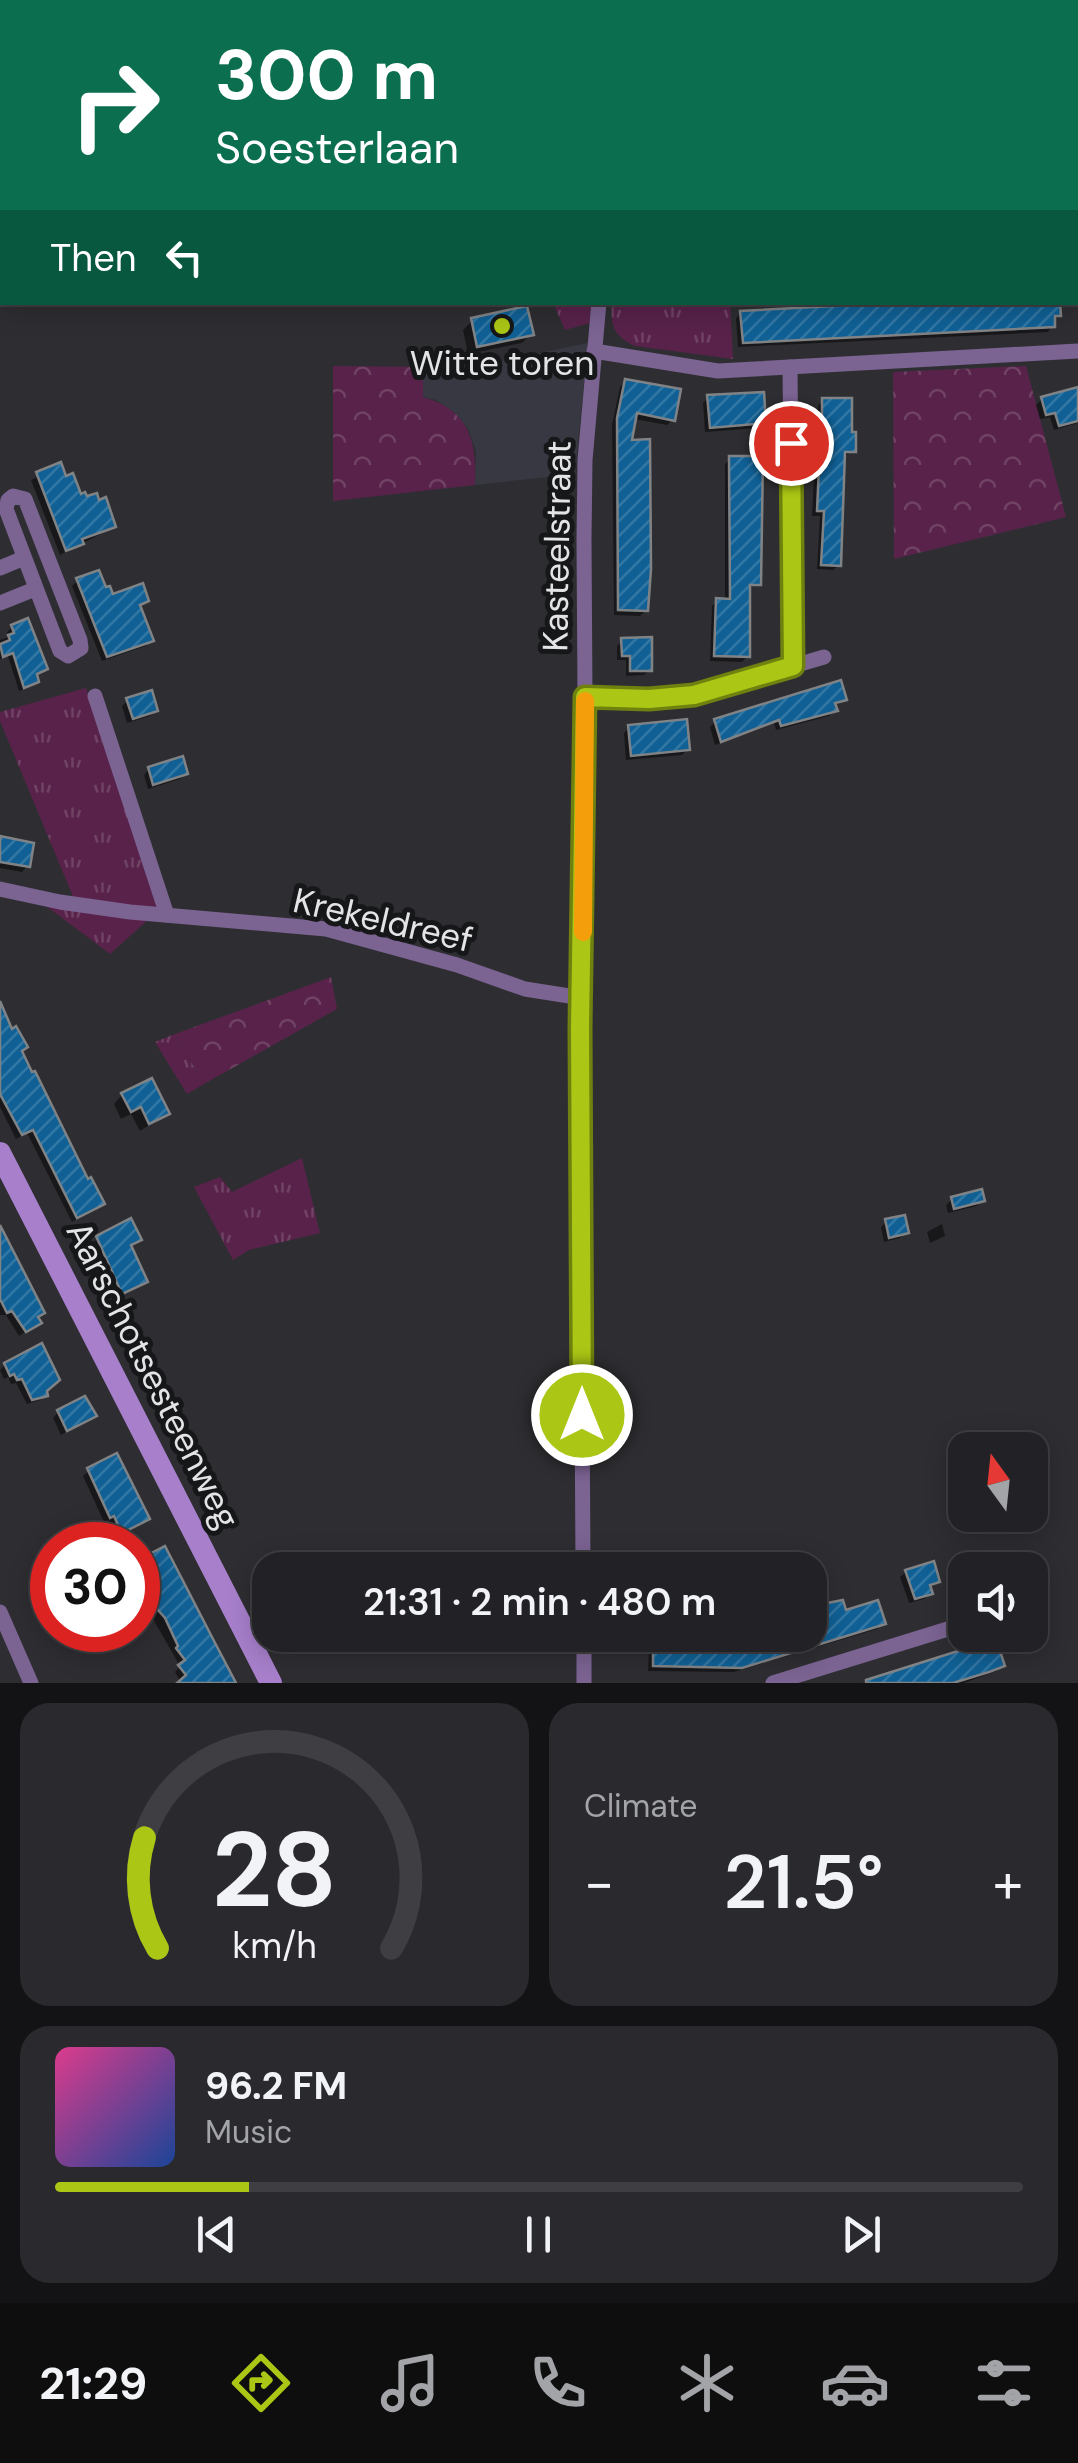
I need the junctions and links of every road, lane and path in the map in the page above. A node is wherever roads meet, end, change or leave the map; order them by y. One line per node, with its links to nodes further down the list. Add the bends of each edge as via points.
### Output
1 (599, 305): 2 (street, Kasteelstraat)
2 (594, 351): 4 (street, via 718,371); 12 (street, Kasteelstraat, via 585,460)
3 (1078, 351): 4 (street)
4 (790, 367): 10 (street)
5 (24, 558): 6 (street); 7 (street); 7 (street, via 6,509 13,496 25,499 74,623 81,648 74,654 60,651)
6 (0, 568)
7 (35, 590): 8 (street)
8 (0, 603)
9 (824, 658): 10 (street)
10 (793, 666): 12 (street, via 694,695)
11 (95, 696): 14 (street)
12 (585, 697): 15 (street, Kasteelstraat)
13 (0, 889): 14 (street, Krekeldreef)
14 (167, 915): 15 (street, Krekeldreef, via 326,930 525,989)
15 (582, 998): 17 (street, Kasteelstraat)
16 (0, 1153): 22 (main road, Aarschotsesteenweg)
17 (584, 1552)
18 (0, 1612): 21 (street)
19 (948, 1629): 24 (street)
20 (584, 1652): 23 (street)
21 (31, 1683)
22 (271, 1683)
23 (584, 1683)
24 (773, 1683)

